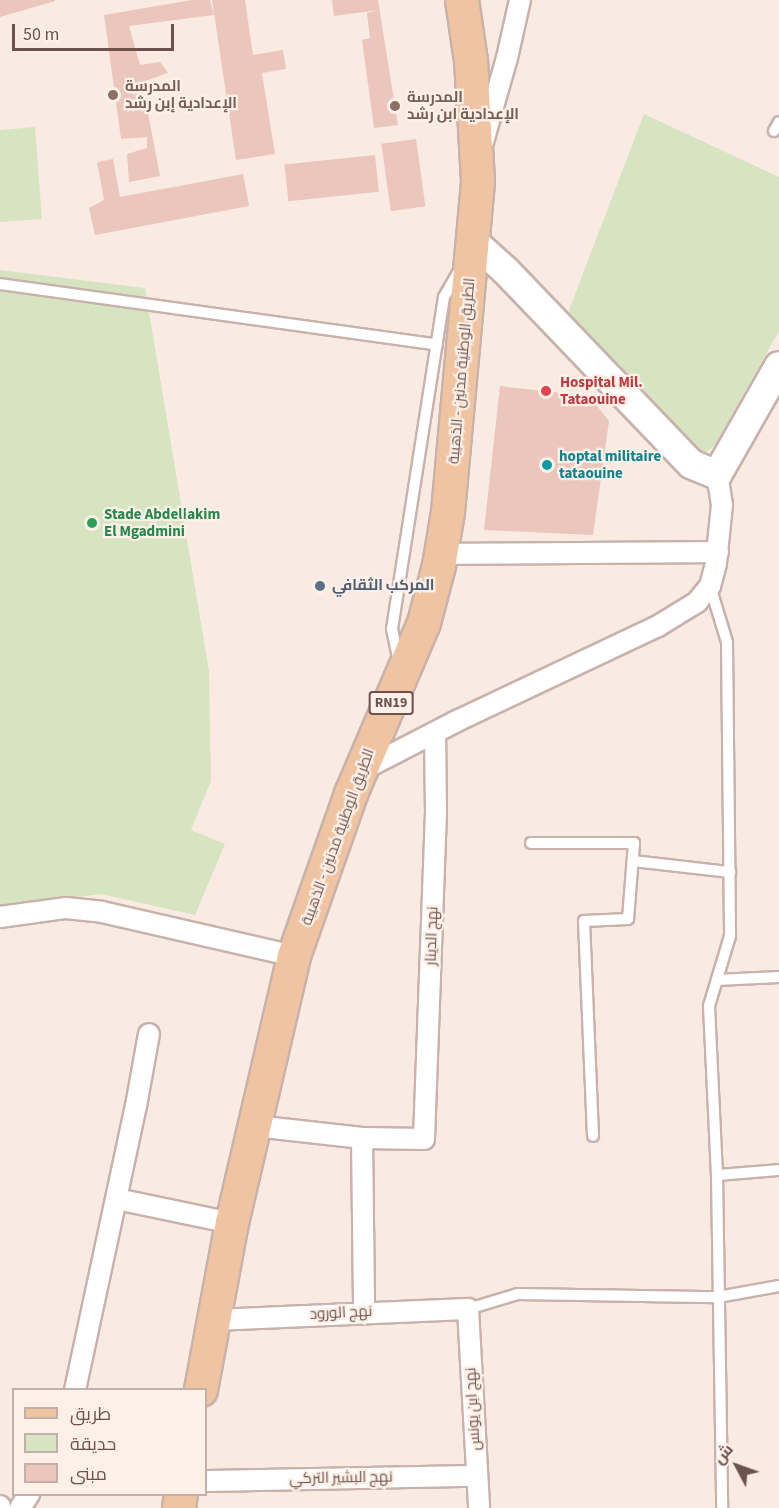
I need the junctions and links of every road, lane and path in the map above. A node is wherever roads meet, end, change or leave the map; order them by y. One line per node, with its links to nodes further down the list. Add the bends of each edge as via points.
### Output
1 (462, 0): 3 (main road, الطريق الوطنية مدنين - الذهيبة / RN19)
2 (520, 0): 3 (street)
3 (478, 160): 4 (main road, الطريق الوطنية مدنين - الذهيبة / RN19)
4 (474, 242): 6 (lane, via 444,297); 8 (main road, via 691,464); 10 (main road, الطريق الوطنية مدنين - الذهيبة / RN19)
5 (0, 284): 6 (lane)
6 (437, 345): 12 (lane, via 392,629)
7 (777, 375): 8 (main road)
8 (717, 475): 9 (street, via 722,505)
9 (717, 552): 10 (street); 11 (street)
10 (441, 554): 12 (main road, الطريق الوطنية مدنين - الذهيبة / RN19, via 424,623)
11 (710, 586): 13 (street, via 697,602 658,626); 17 (lane, via 727,642)
12 (402, 678): 14 (main road, الطريق الوطنية مدنين - الذهيبة / RN19)
13 (435, 734): 14 (street); 25 (street, نهج الدينار, via 436,822 424,1139)
14 (360, 771): 19 (main road, الطريق الوطنية مدنين - الذهيبة / RN19)
15 (531, 843): 16 (lane, via 634,843)
16 (633, 861): 17 (lane); 24 (lane, via 628,919 584,921)
17 (730, 872): 21 (lane, via 730,936)
18 (0, 917): 19 (street, via 66,908 102,912)
19 (294, 956): 23 (main road, الطريق الوطنية مدنين - الذهيبة / RN19)
20 (779, 977): 21 (lane)
21 (717, 980): 27 (lane, via 709,1006)
22 (149, 1034): 28 (street)
23 (255, 1126): 25 (street); 29 (main road, الطريق الوطنية مدنين - الذهيبة / RN19)
24 (593, 1136)
25 (362, 1138): 33 (street)
26 (779, 1170): 27 (lane)
27 (717, 1175): 31 (lane)
28 (117, 1199): 29 (street); 35 (street)
29 (232, 1223): 34 (main road, الطريق الوطنية مدنين - الذهيبة / RN19)
30 (779, 1286): 31 (lane)
31 (718, 1297): 32 (lane, via 518,1294); 40 (lane)
32 (468, 1309): 33 (street, نهج الورود); 37 (street, نهج ابن يونس)
33 (364, 1311): 34 (street, نهج الورود)
34 (213, 1320): 36 (main road, الطريق الوطنية مدنين - الذهيبة / RN19)
35 (75, 1388)
36 (201, 1388)
37 (476, 1476): 38 (street, نهج البشير التركي); 39 (street, نهج ابن يونس)
38 (207, 1481)
39 (479, 1508)
40 (722, 1508)

